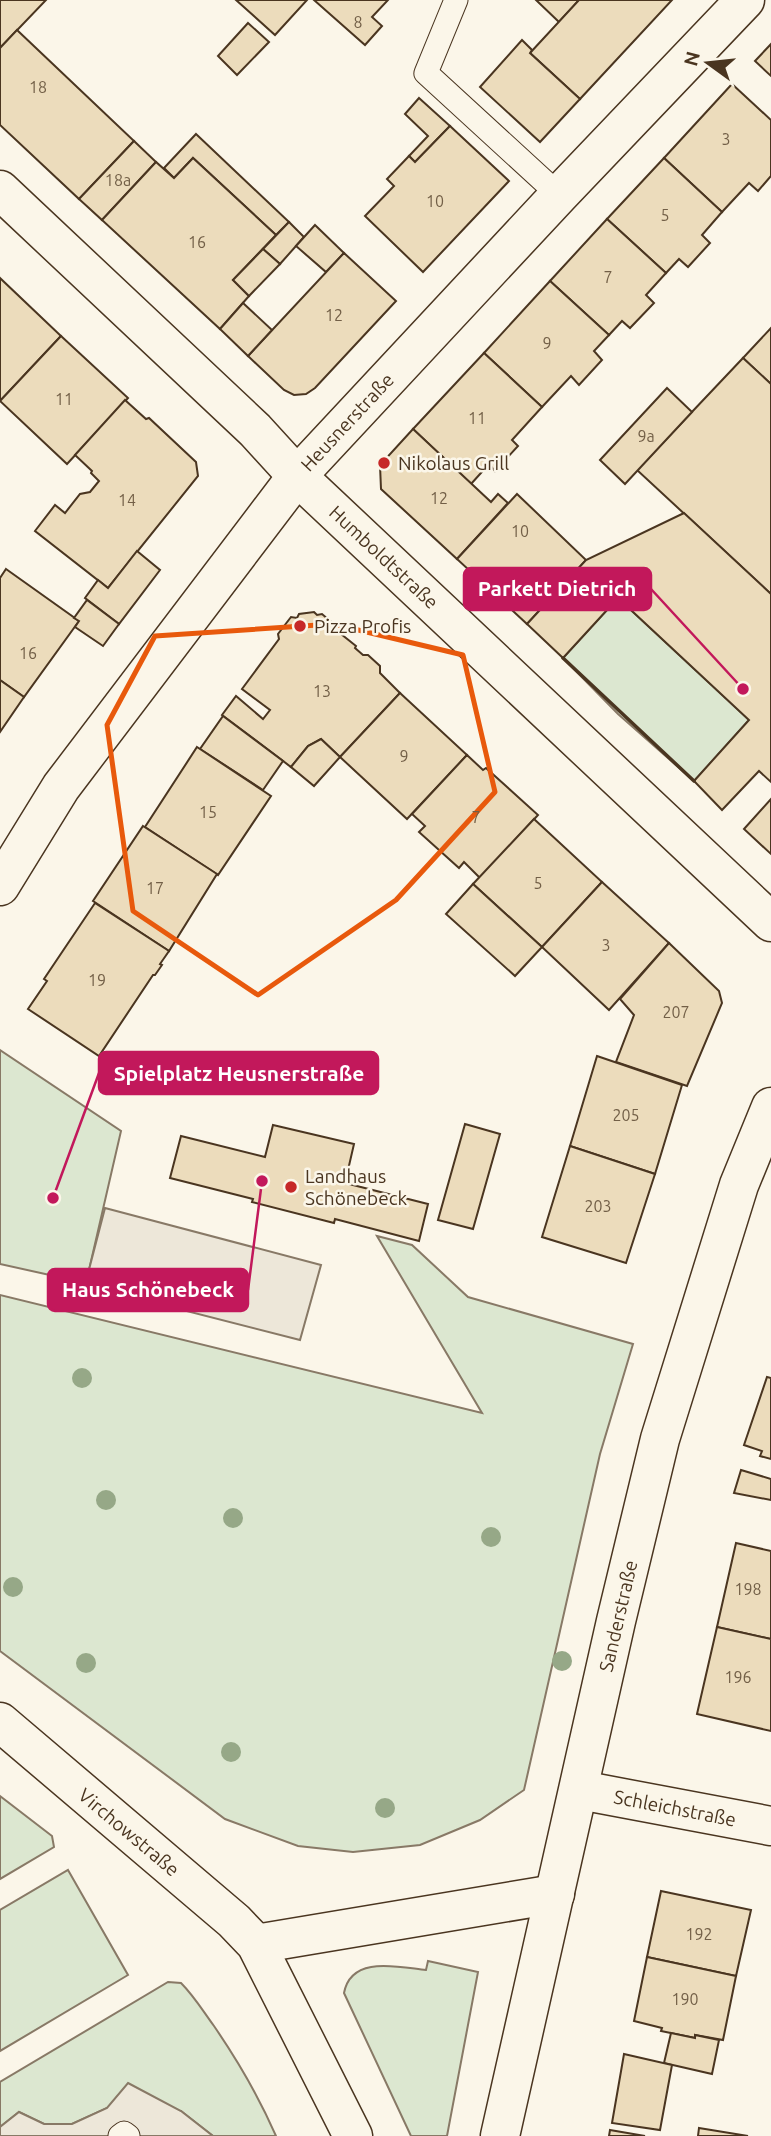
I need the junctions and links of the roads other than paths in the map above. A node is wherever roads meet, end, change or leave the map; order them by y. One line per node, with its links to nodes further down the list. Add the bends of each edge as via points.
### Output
1 (456, 0): 4 (lane, via 426,73)
2 (745, 0): 4 (street, Heusnerstraße)
3 (0, 190): 5 (street, Humboldtstraße, via 255,430)
4 (559, 195): 5 (street, Heusnerstraße)
5 (297, 476): 6 (street, Heusnerstraße, via 61,787); 7 (street, Humboldtstraße)
6 (0, 886)
7 (771, 922)
8 (771, 1107): 10 (street, Sanderstraße, via 739,1185 660,1439)
9 (0, 1722): 13 (street, Virchowstraße)
10 (580, 1790): 11 (street, Schleichstraße); 12 (street, Sanderstraße)
11 (771, 1826)
12 (555, 1894): 13 (street); 17 (street, Sanderstraße)
13 (256, 1944): 16 (street, Virchowstraße)
14 (120, 2136): 15 (lane)
15 (128, 2136)
16 (353, 2136)
17 (500, 2136)

